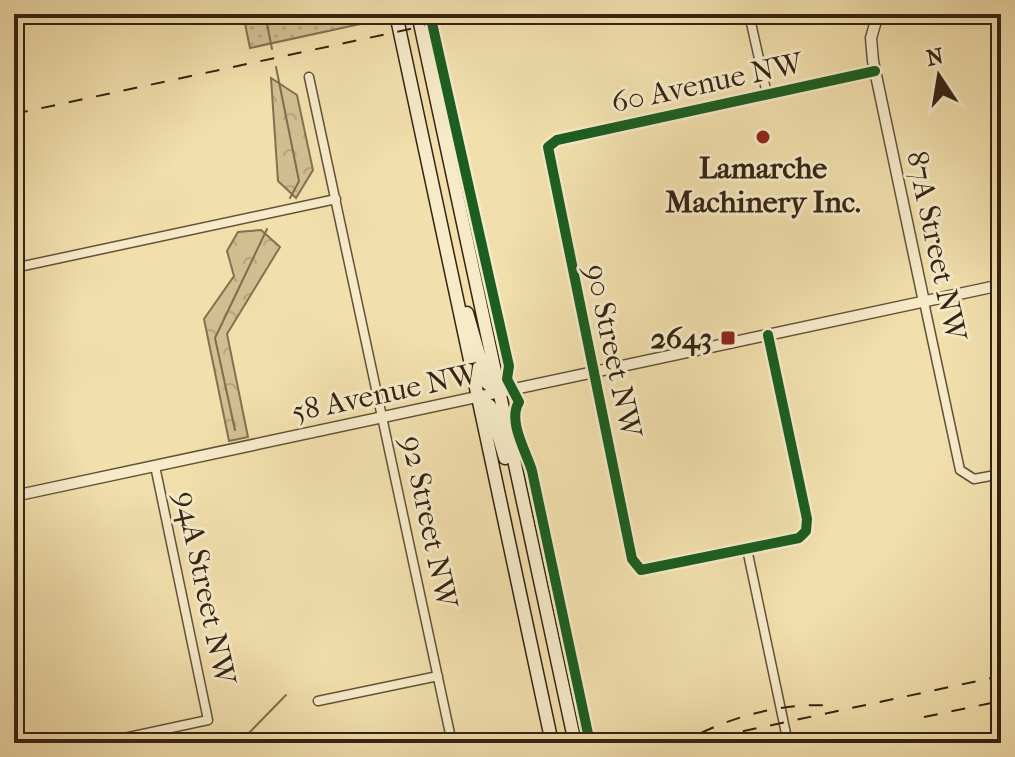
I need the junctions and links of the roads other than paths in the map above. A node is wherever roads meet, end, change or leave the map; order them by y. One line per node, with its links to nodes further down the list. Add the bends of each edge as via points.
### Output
1 (396, 14): 11 (main road)
2 (418, 14): 16 (main road)
3 (749, 14): 7 (street)
4 (877, 18): 5 (street, 87A Street NW, via 871,38)
5 (875, 71): 7 (street, 60 Avenue NW); 13 (street, 87A Street NW)
6 (309, 77): 9 (street, 92 Street NW)
7 (767, 94): 8 (street, 60 Avenue NW)
8 (550, 142): 15 (street, 90 Street NW)
9 (336, 199): 10 (street); 18 (street, 92 Street NW)
10 (14, 268)
11 (451, 269): 16 (main road, via 487,383); 17 (main road)
12 (1001, 285): 13 (street, 58 Avenue NW)
13 (924, 302): 14 (street, 58 Avenue NW); 20 (street, 87A Street NW, via 959,466 974,479)
14 (768, 335): 15 (street, 58 Avenue NW); 23 (street, via 806,531 799,538)
15 (592, 373): 16 (street, 58 Avenue NW); 23 (street, 90 Street NW, via 638,568)
16 (499, 393): 17 (street, 58 Avenue NW); 22 (main road)
17 (478, 397): 18 (street, 58 Avenue NW); 22 (main road, via 490,406); 28 (main road)
18 (381, 418): 19 (street, 58 Avenue NW); 24 (street, 92 Street NW)
19 (155, 466): 21 (street, 58 Avenue NW); 26 (street, 94A Street NW, via 208,720)
20 (1001, 474)
21 (14, 496)
22 (524, 511): 29 (main road)
23 (747, 549): 30 (street)
24 (438, 676): 25 (street); 27 (street, 92 Street NW)
25 (318, 701)
26 (101, 743)
27 (452, 743)
28 (552, 743)
29 (575, 743)
30 (788, 743)

